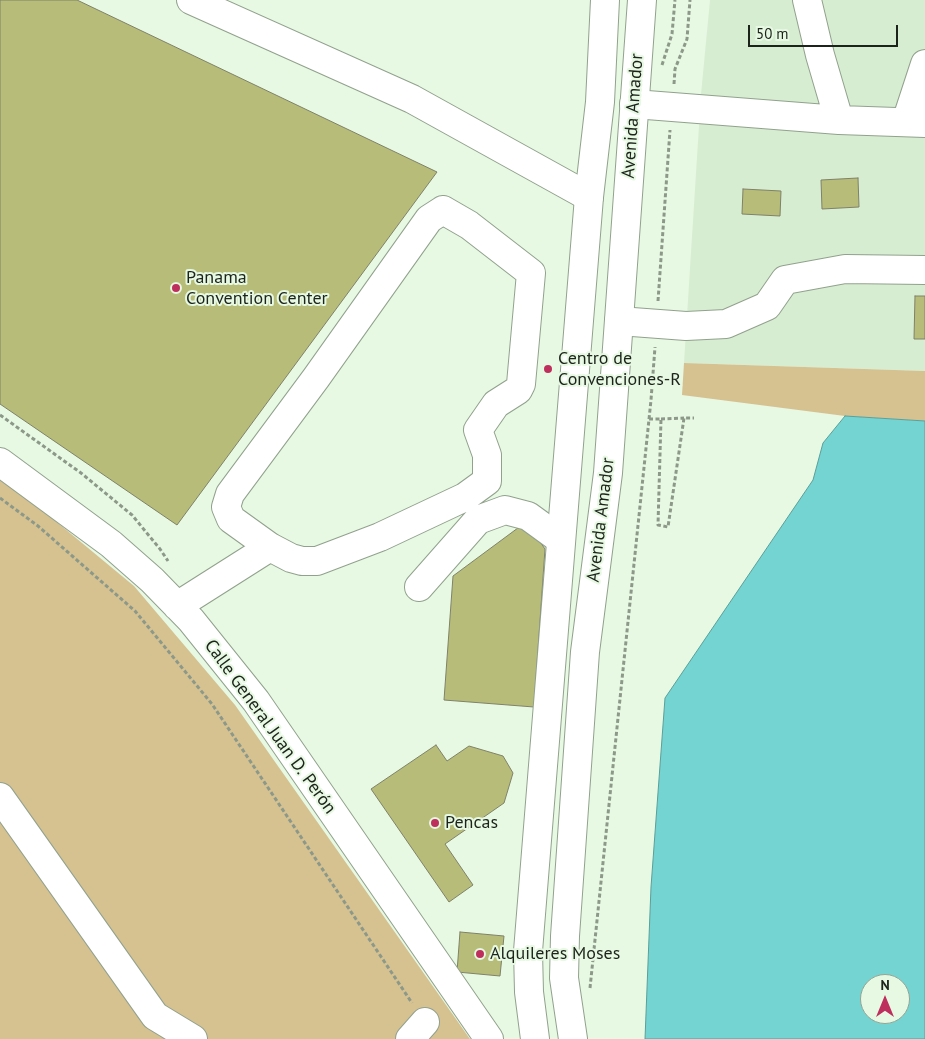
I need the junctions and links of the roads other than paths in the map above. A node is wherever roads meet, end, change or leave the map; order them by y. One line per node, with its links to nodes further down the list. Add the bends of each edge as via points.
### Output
1 (191, 0): 10 (main road, via 412,99)
2 (605, 0): 6 (main road, Avenida Amador)
3 (642, 0): 7 (main road, Avenida Amador)
4 (807, 0): 8 (main road)
5 (925, 64): 9 (main road)
6 (600, 102): 7 (main road); 10 (main road, Avenida Amador)
7 (634, 104): 8 (main road); 12 (main road, Avenida Amador)
8 (839, 120): 9 (main road)
9 (916, 123)
10 (589, 197): 14 (main road, Avenida Amador)
11 (925, 270): 12 (main road, via 845,269 784,280 767,306 726,324 686,326)
12 (619, 321): 19 (main road, Avenida Amador, via 608,473)
13 (0, 462): 17 (main road, Calle General Juan D. Perón, via 111,544)
14 (561, 540): 16 (main road, via 528,516 505,510 478,520); 18 (main road, Avenida Amador)
15 (270, 547): 15 (main road, via 291,558 316,561 417,521 465,497 487,481 487,455 478,430 496,404 518,390 521,384 530,273 469,225 443,210 430,219 230,494 226,507 231,519); 17 (main road)
16 (419, 587)
17 (177, 606): 24 (main road, Calle General Juan D. Perón, via 256,701)
18 (552, 650): 19 (main road, via 568,656); 20 (main road, Avenida Amador)
19 (585, 652): 21 (main road, Avenida Amador)
20 (549, 692): 21 (main road, via 566,688); 25 (main road, Avenida Amador, via 528,952)
21 (582, 695): 26 (main road, Avenida Amador, via 565,936 564,978)
22 (0, 798): 23 (main road, via 155,1016)
23 (193, 1039)
24 (489, 1039)
25 (535, 1039)
26 (573, 1039)

